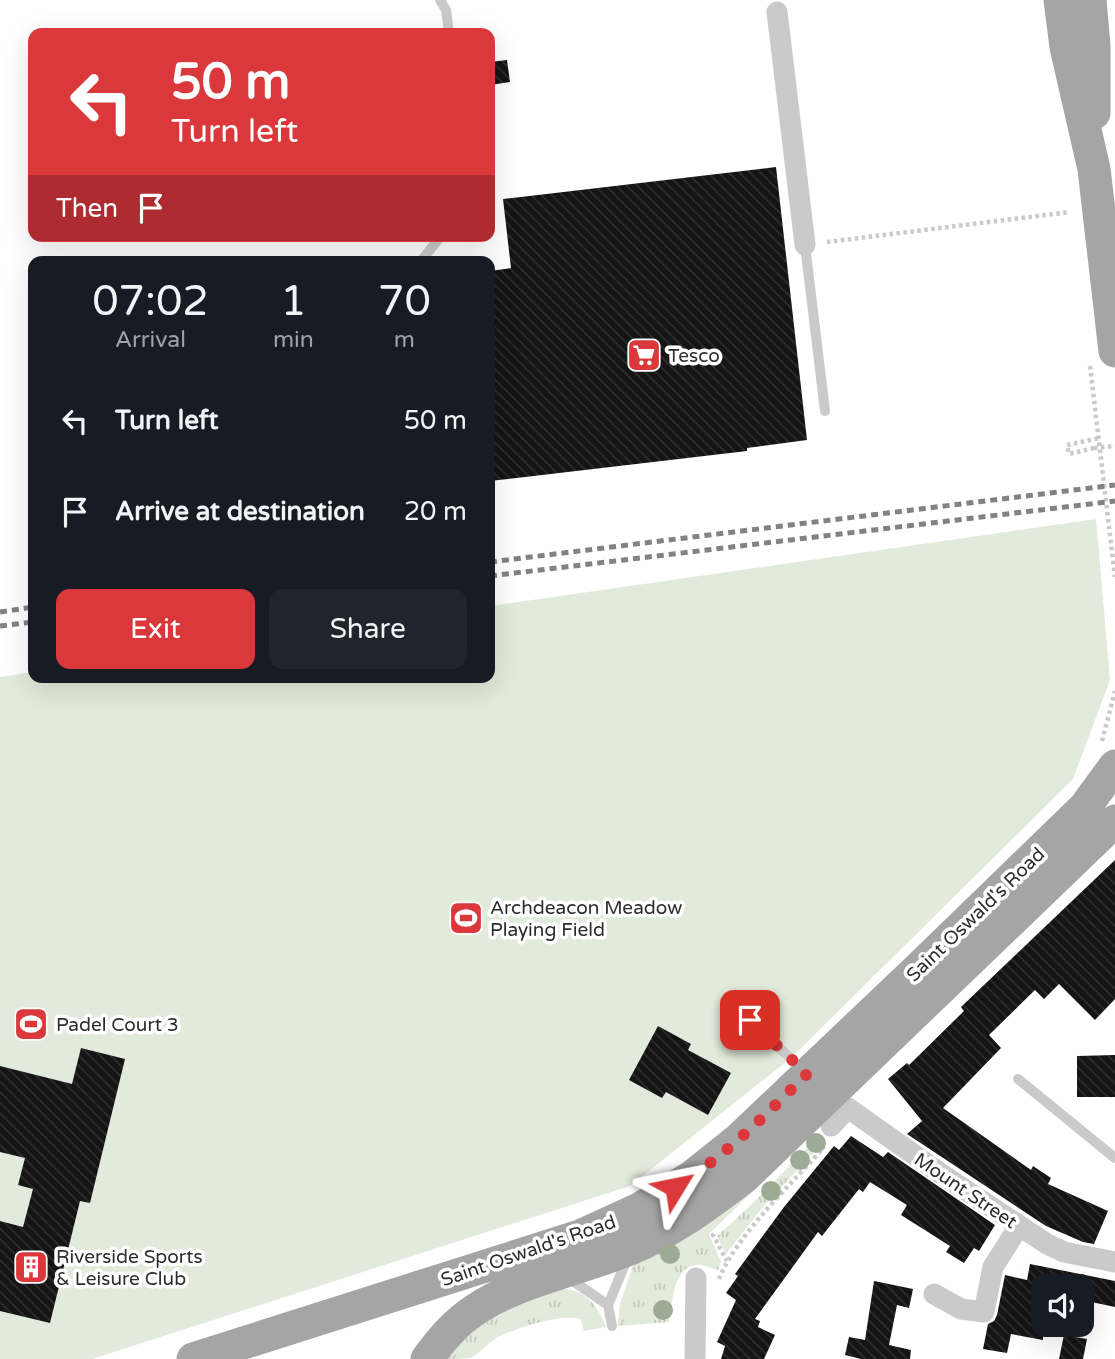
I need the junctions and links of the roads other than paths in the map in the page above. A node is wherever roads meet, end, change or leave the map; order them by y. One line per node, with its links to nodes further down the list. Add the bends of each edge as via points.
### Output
1 (439, 0): 5 (lane)
2 (1060, 0): 6 (main road)
3 (1090, 0): 6 (main road)
4 (777, 6): 8 (street)
5 (448, 28)
6 (1094, 169): 10 (main road)
7 (436, 242): 9 (lane)
8 (805, 245): 11 (lane)
9 (425, 256)
10 (1115, 351)
11 (825, 411)
12 (1115, 766): 15 (main road, Saint Oswald's Road, via 1085,807)
13 (1115, 821): 20 (main road, Saint Oswald's Road, via 743,1178 712,1202)
14 (750, 1020): 15 (lane)
15 (807, 1074): 27 (main road, Saint Oswald's Road, via 738,1140 693,1176 639,1209 580,1236)
16 (1018, 1079): 18 (lane)
17 (831, 1126): 19 (street, Mount Street, via 848,1108)
18 (1115, 1158)
19 (1019, 1226): 21 (street, Mount Street, via 1064,1252); 24 (street, via 993,1267 984,1312 961,1309)
20 (632, 1248): 22 (main road, Saint Oswald's Road); 25 (lane)
21 (1115, 1262)
22 (562, 1274): 25 (lane); 28 (main road, Saint Oswald's Road, via 476,1309 455,1325)
23 (696, 1278): 29 (street)
24 (934, 1294)
25 (608, 1305): 26 (lane)
26 (612, 1326)
27 (193, 1359)
28 (427, 1359)
29 (695, 1359)

